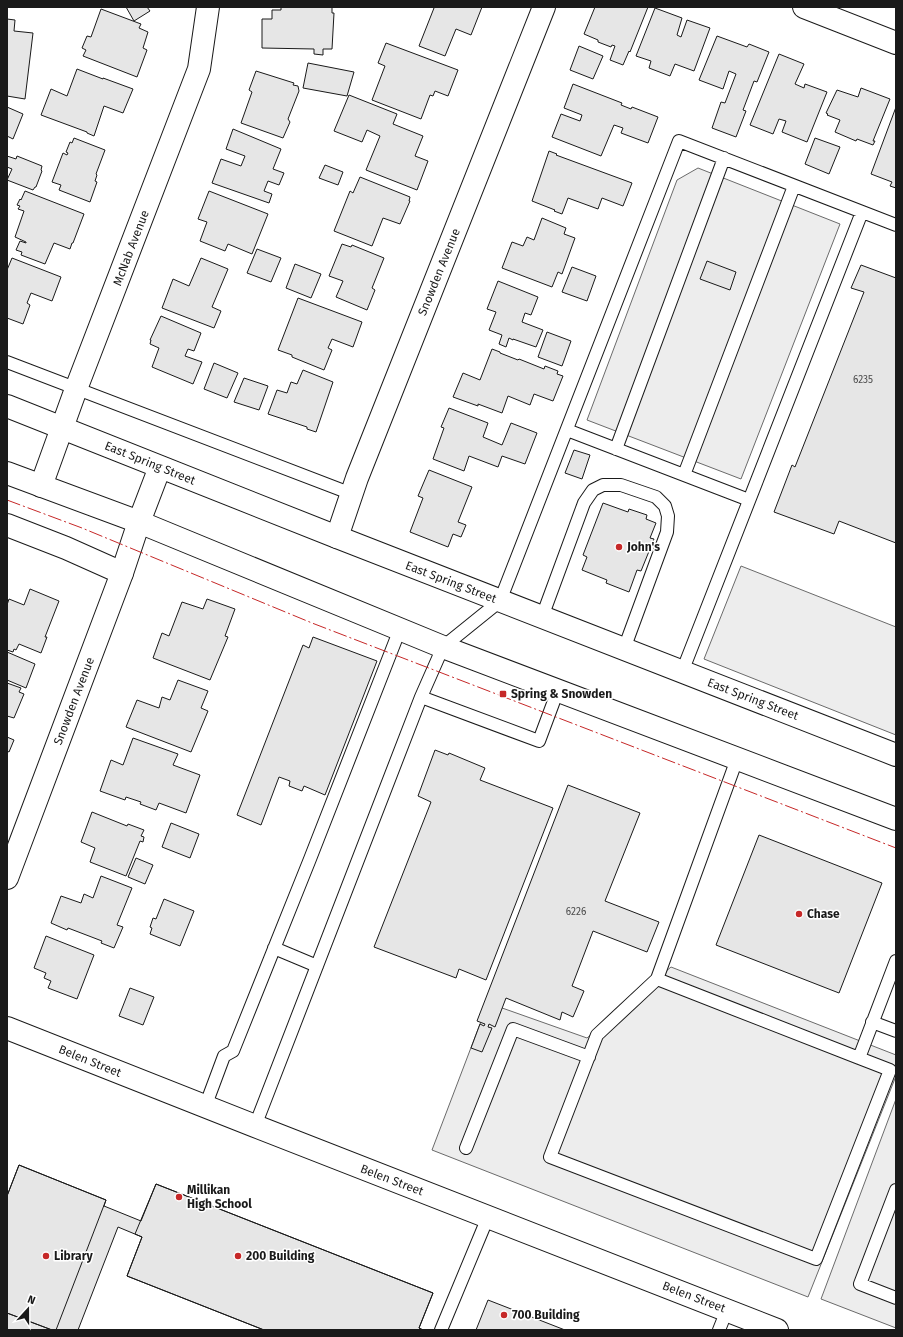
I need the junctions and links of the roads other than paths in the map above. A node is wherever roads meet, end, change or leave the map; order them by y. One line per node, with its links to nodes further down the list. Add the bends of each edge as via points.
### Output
1 (208, 7): 11 (street, McNab Avenue, via 199,69)
2 (544, 7): 20 (street, Snowden Avenue)
3 (804, 7): 4 (street)
4 (835, 13): 5 (street)
5 (896, 43)
6 (724, 158): 7 (lane); 14 (lane, via 679,141); 15 (lane)
7 (794, 186): 8 (lane); 18 (lane)
8 (862, 212): 9 (lane); 21 (lane)
9 (896, 225)
10 (7, 362): 11 (lane)
11 (76, 389): 13 (street, McNab Avenue); 20 (lane)
12 (7, 406): 13 (street, East Spring Street)
13 (62, 428): 16 (street, East Spring Street); 19 (street, McNab Avenue)
14 (567, 430): 15 (lane); 26 (lane)
15 (616, 449): 18 (lane)
16 (160, 468): 22 (street, Snowden Avenue); 24 (street, East Spring Street)
17 (7, 473): 19 (street)
18 (684, 475): 21 (lane)
19 (41, 486): 22 (street)
20 (352, 494): 24 (street, Snowden Avenue)
21 (749, 500): 31 (lane)
22 (139, 522): 25 (street, Snowden Avenue); 28 (street)
23 (7, 525): 25 (street)
24 (336, 537): 26 (street, East Spring Street)
25 (122, 573): 37 (street, Snowden Avenue)
26 (500, 601): 27 (street, East Spring Street); 29 (lane)
27 (542, 617): 30 (street, East Spring Street); 30 (lane, via 584,503 593,490 603,485 621,485 656,497 665,506 668,532)
28 (400, 629): 29 (street); 39 (lane)
29 (443, 647): 32 (street); 33 (lane)
30 (624, 649): 31 (street, East Spring Street)
31 (682, 672): 34 (street, East Spring Street)
32 (558, 690): 33 (lane, via 539,741); 35 (street)
33 (421, 697): 41 (lane)
34 (896, 755)
35 (738, 759): 36 (street); 42 (lane)
36 (896, 819)
37 (13, 847): 38 (street, Snowden Avenue)
38 (7, 878)
39 (274, 948): 41 (lane); 48 (lane, via 233,1050 224,1056)
40 (896, 961): 43 (lane)
41 (317, 966): 49 (lane)
42 (657, 979): 46 (lane, via 597,1035); 47 (lane)
43 (872, 1022): 45 (lane); 47 (lane)
44 (7, 1028): 48 (street, Belen Street)
45 (896, 1031)
46 (589, 1057): 47 (lane, via 550,1157 816,1259 890,1070); 50 (lane, via 513,1029)
47 (859, 1058)
48 (205, 1107): 49 (street, Belen Street)
49 (255, 1126): 52 (street, Belen Street)
50 (466, 1148)
51 (896, 1190): 53 (lane, via 860,1284)
52 (488, 1217): 54 (street, Belen Street); 55 (lane)
53 (896, 1298)
54 (723, 1320): 56 (street, Belen Street)
55 (440, 1330)
56 (777, 1330)

